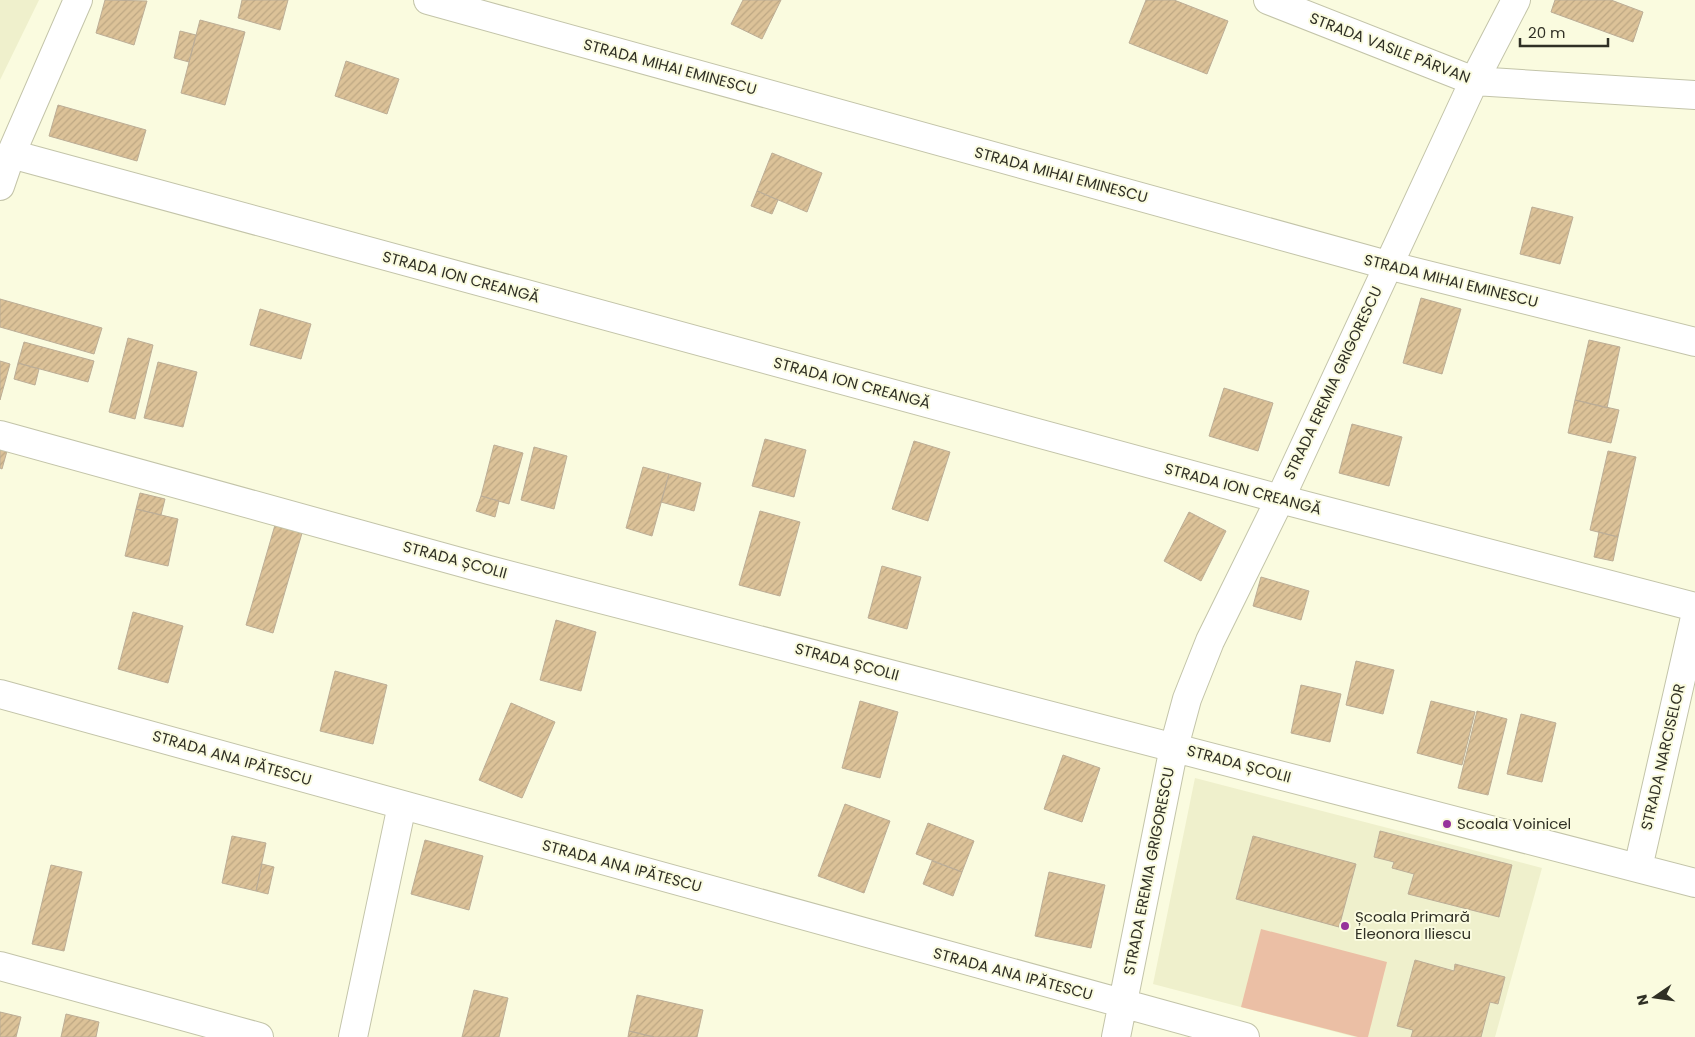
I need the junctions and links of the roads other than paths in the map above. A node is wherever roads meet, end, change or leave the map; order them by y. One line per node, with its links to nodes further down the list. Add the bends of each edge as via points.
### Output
1 (78, 0): 7 (street)
2 (428, 0): 9 (street, STRADA MIHAI EMINESCU)
3 (1268, 0): 5 (street, STRADA VASILE PÂRVAN)
4 (1516, 0): 5 (street, STRADA EREMIA GRIGORESCU)
5 (1474, 81): 6 (street, STRADA VASILE PÂRVAN); 9 (street, STRADA EREMIA GRIGORESCU)
6 (1695, 95)
7 (11, 154): 8 (street); 12 (street, STRADA ION CREANGĂ)
8 (0, 186)
9 (1387, 265): 10 (street, STRADA MIHAI EMINESCU); 12 (street, STRADA EREMIA GRIGORESCU)
10 (1695, 342)
11 (0, 435): 16 (street, STRADA ȘCOLII, via 489,570)
12 (1280, 500): 13 (street, STRADA ION CREANGĂ); 16 (street, STRADA EREMIA GRIGORESCU, via 1210,641 1187,699)
13 (1695, 607)
14 (1695, 617): 18 (street, STRADA NARCISELOR)
15 (0, 694): 17 (street, STRADA ANA IPĂTESCU)
16 (1174, 747): 18 (street, STRADA ȘCOLII); 21 (street, STRADA EREMIA GRIGORESCU)
17 (402, 805): 21 (street, STRADA ANA IPĂTESCU); 23 (street)
18 (1638, 868): 19 (street, STRADA ȘCOLII)
19 (1695, 883)
20 (0, 966): 22 (street)
21 (1123, 1004): 24 (street, STRADA EREMIA GRIGORESCU); 25 (street, STRADA ANA IPĂTESCU)
22 (259, 1037)
23 (353, 1037)
24 (1116, 1037)
25 (1245, 1037)

